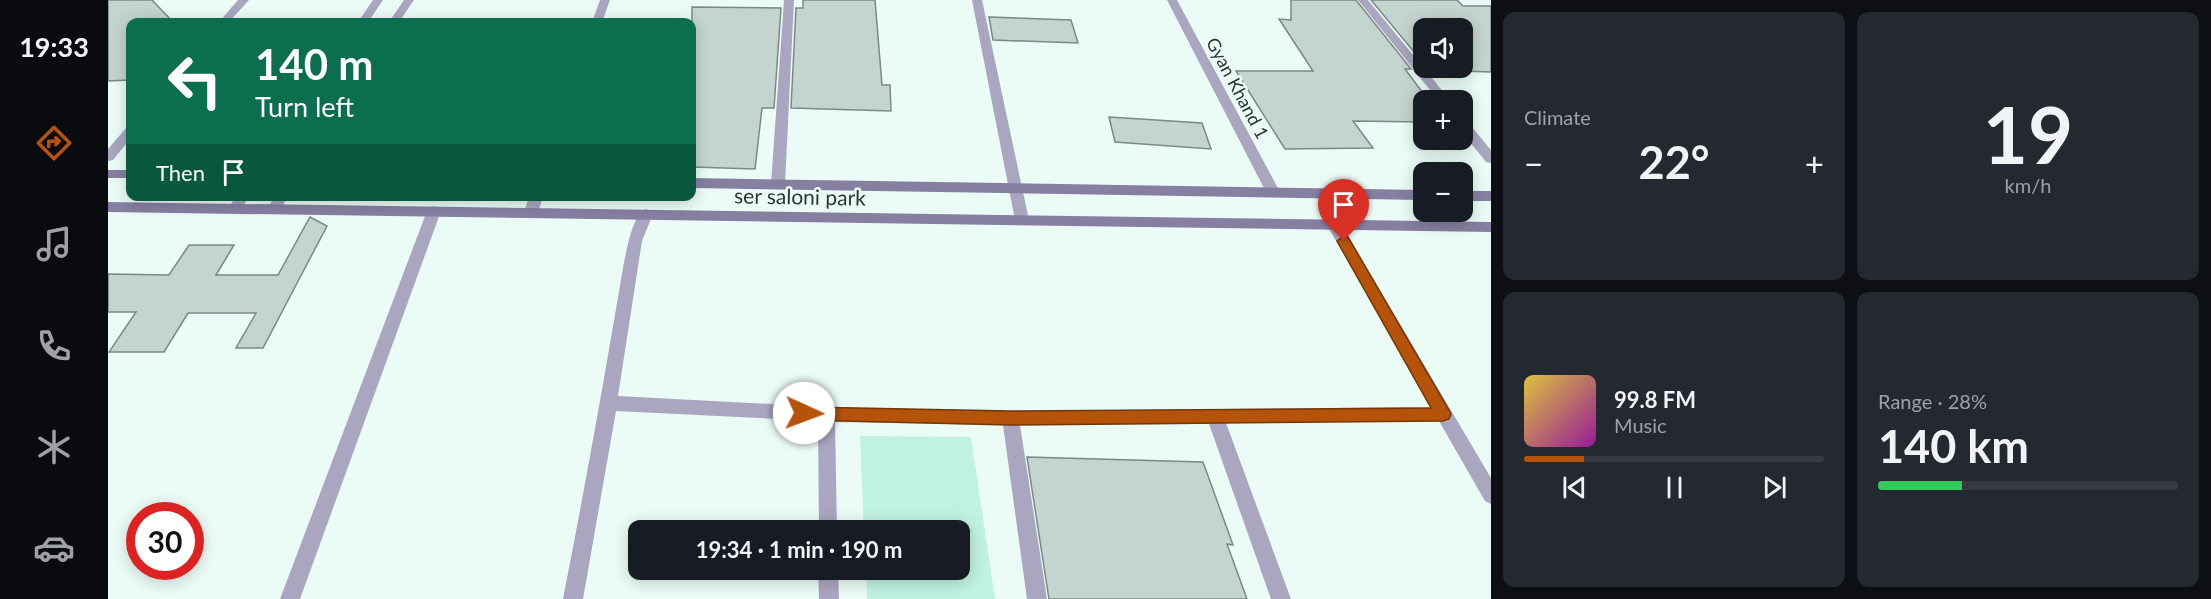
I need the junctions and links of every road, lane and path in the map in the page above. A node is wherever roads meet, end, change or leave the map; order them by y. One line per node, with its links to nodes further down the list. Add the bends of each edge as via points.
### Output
1 (244, 0): 9 (street)
2 (378, 0): 10 (street)
3 (409, 0): 11 (street)
4 (605, 0): 12 (street)
5 (789, 0): 21 (street)
6 (977, 0): 22 (street)
7 (1172, 0): 23 (street, Gyan Khand 1)
8 (1363, 0): 13 (street)
9 (228, 18)
10 (366, 18)
11 (397, 18)
12 (598, 18)
13 (1436, 90)
14 (126, 136): 16 (street)
15 (1473, 137): 17 (street)
16 (108, 157)
17 (1491, 159)
18 (108, 174): 19 (street)
19 (126, 174)
20 (696, 183): 21 (street)
21 (778, 184): 22 (street)
22 (1015, 188): 23 (street); 36 (street)
23 (1274, 192): 24 (street)
24 (1413, 195)
25 (1473, 196): 26 (street)
26 (1491, 196)
27 (240, 201): 31 (street)
28 (279, 201): 32 (street)
29 (535, 201): 34 (street)
30 (108, 207): 31 (street, ser saloni park)
31 (235, 209): 32 (street, ser saloni park)
32 (274, 209): 33 (street, ser saloni park)
33 (434, 211): 34 (street, ser saloni park); 47 (street)
34 (531, 213): 35 (street, ser saloni park)
35 (646, 214): 36 (street, ser saloni park); 39 (street, via 635,241)
36 (1022, 220): 37 (street, ser saloni park)
37 (1334, 225): 38 (street, ser saloni park); 41 (street)
38 (1491, 227)
39 (609, 403): 40 (street); 48 (street)
40 (825, 414): 43 (street); 45 (street)
41 (1443, 414): 42 (street); 44 (street)
42 (1215, 416): 43 (street); 51 (street)
43 (1010, 418): 50 (street)
44 (1491, 495)
45 (828, 520)
46 (828, 580): 49 (street)
47 (290, 599)
48 (573, 599)
49 (829, 599)
50 (1037, 599)
51 (1281, 599)

